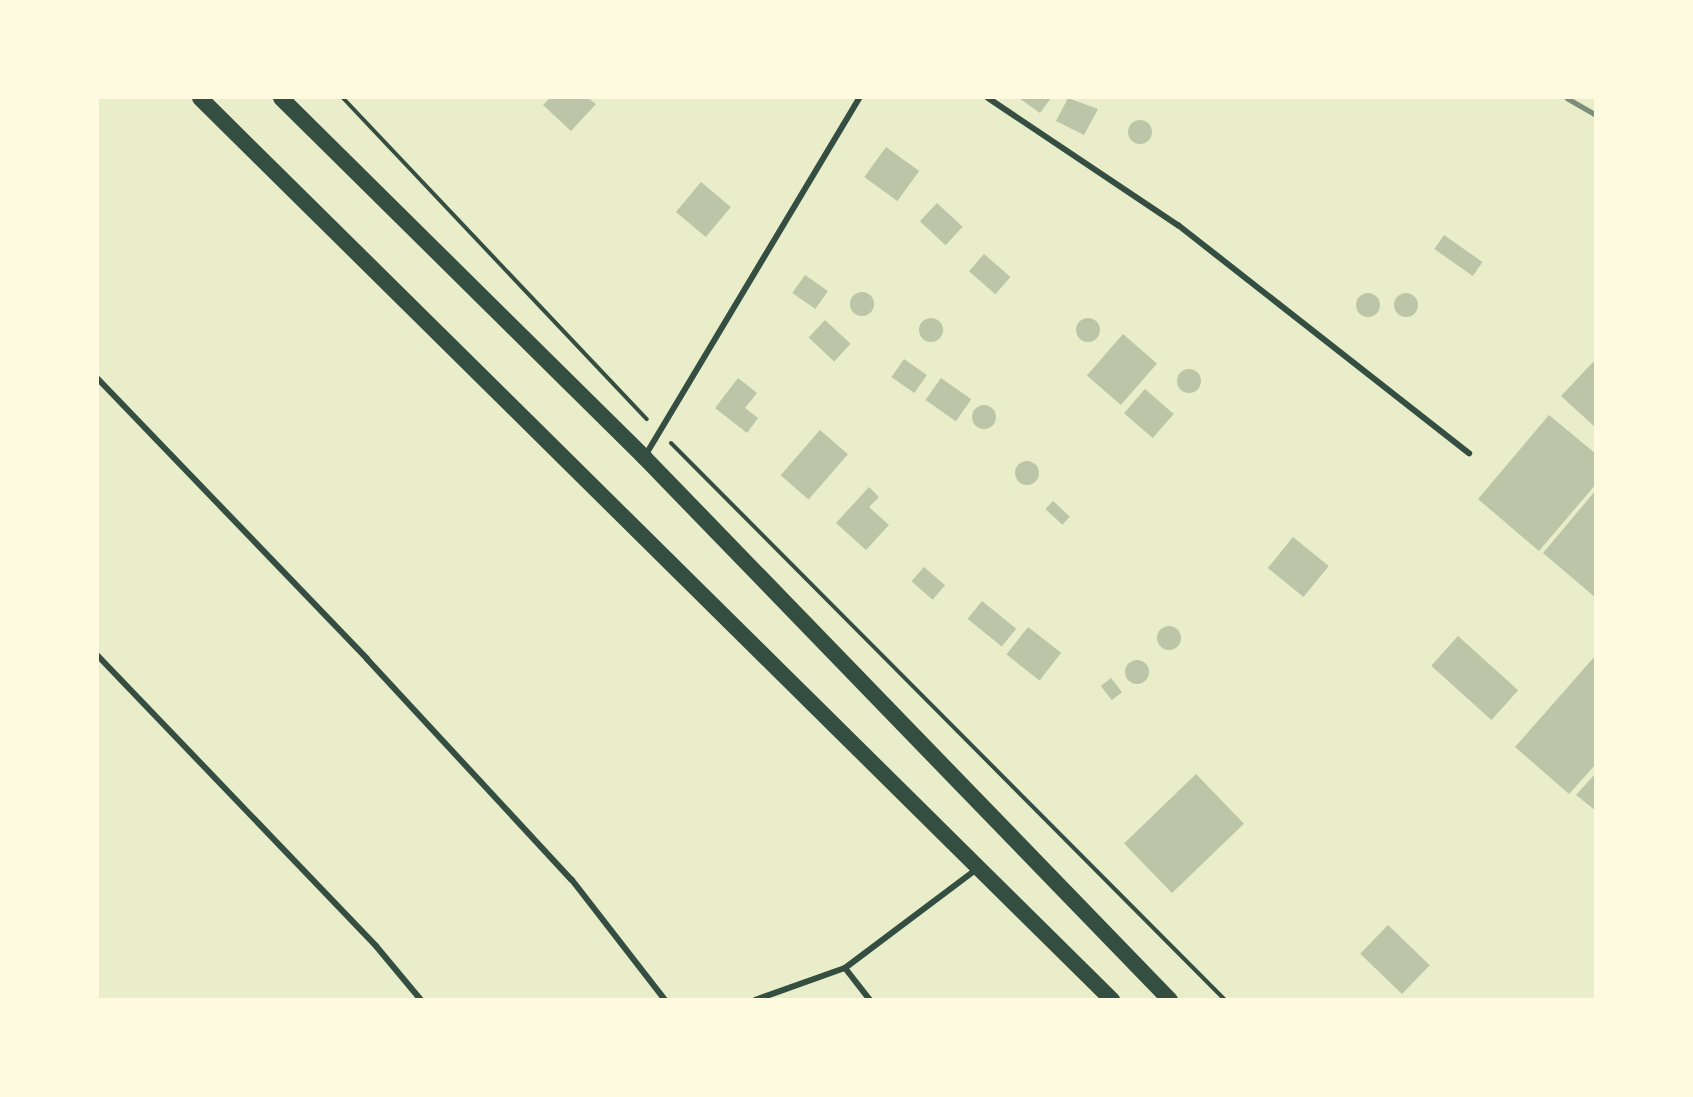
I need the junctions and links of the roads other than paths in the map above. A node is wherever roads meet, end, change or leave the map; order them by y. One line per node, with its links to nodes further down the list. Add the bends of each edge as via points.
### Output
1 (200, 98): 9 (highway)
2 (281, 98): 7 (highway)
3 (859, 98): 7 (street)
4 (988, 98): 6 (street, via 1178,225)
5 (98, 379): 12 (street, via 572,880)
6 (1469, 453)
7 (644, 457): 16 (highway)
8 (98, 656): 11 (street, via 376,946)
9 (980, 867): 10 (street); 15 (highway)
10 (845, 968): 13 (street); 14 (street)
11 (421, 999)
12 (665, 999)
13 (755, 999)
14 (870, 999)
15 (1112, 999)
16 (1170, 999)

